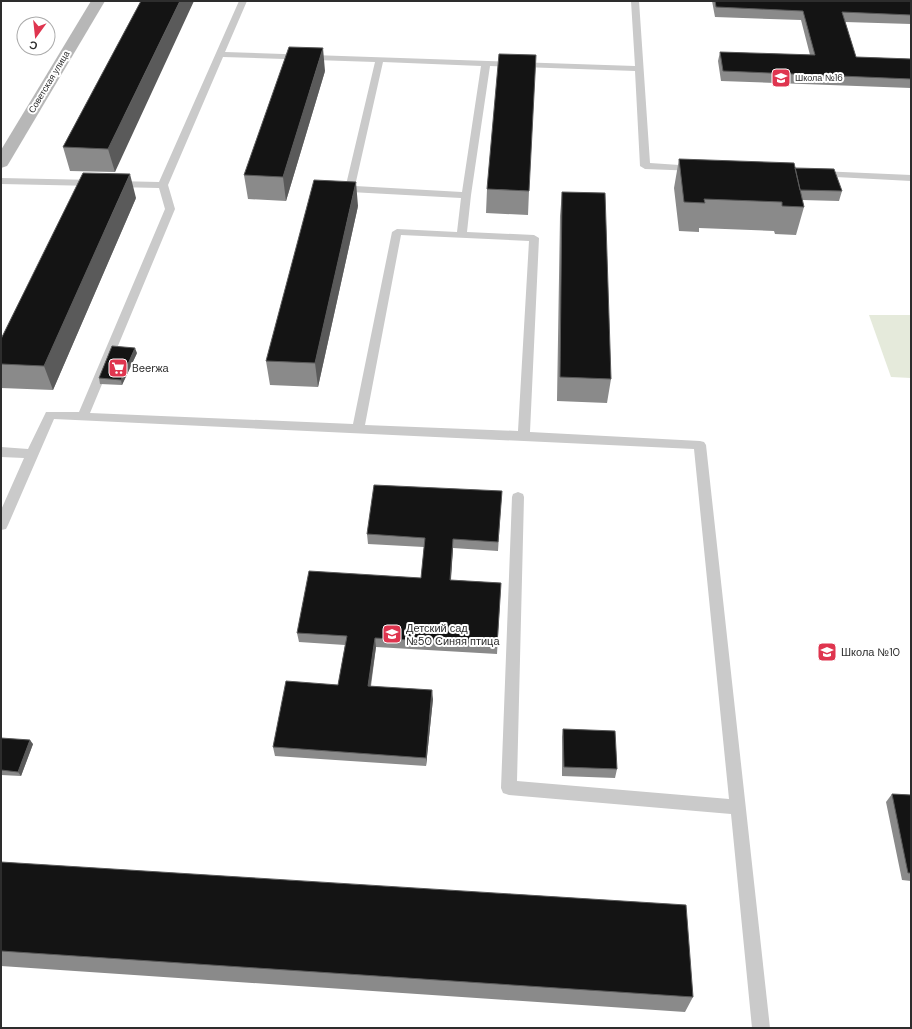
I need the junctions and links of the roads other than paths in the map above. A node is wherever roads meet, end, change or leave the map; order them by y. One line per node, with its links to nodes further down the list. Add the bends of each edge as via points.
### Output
1 (98, 1): 8 (main road, Советская улица)
2 (243, 1): 4 (lane)
3 (635, 1): 7 (lane)
4 (220, 54): 5 (lane); 13 (lane)
5 (380, 59): 6 (lane); 14 (lane, via 350,189)
6 (486, 63): 7 (lane); 14 (lane)
7 (639, 69): 9 (lane, via 645,166)
8 (1, 163)
9 (701, 169)
10 (811, 174): 11 (lane)
11 (911, 178)
12 (1, 181): 13 (lane)
13 (163, 185): 16 (lane, via 170,208)
14 (466, 195): 15 (lane)
15 (462, 235): 17 (lane, via 397,232); 18 (lane, via 534,238)
16 (83, 416): 17 (lane); 20 (lane, via 50,415)
17 (358, 428): 18 (lane)
18 (524, 436): 23 (lane, via 700,445)
19 (1, 452): 20 (lane)
20 (32, 454): 22 (lane)
21 (518, 497): 23 (lane, via 509,788)
22 (1, 525)
23 (738, 807): 24 (lane)
24 (760, 1028)

